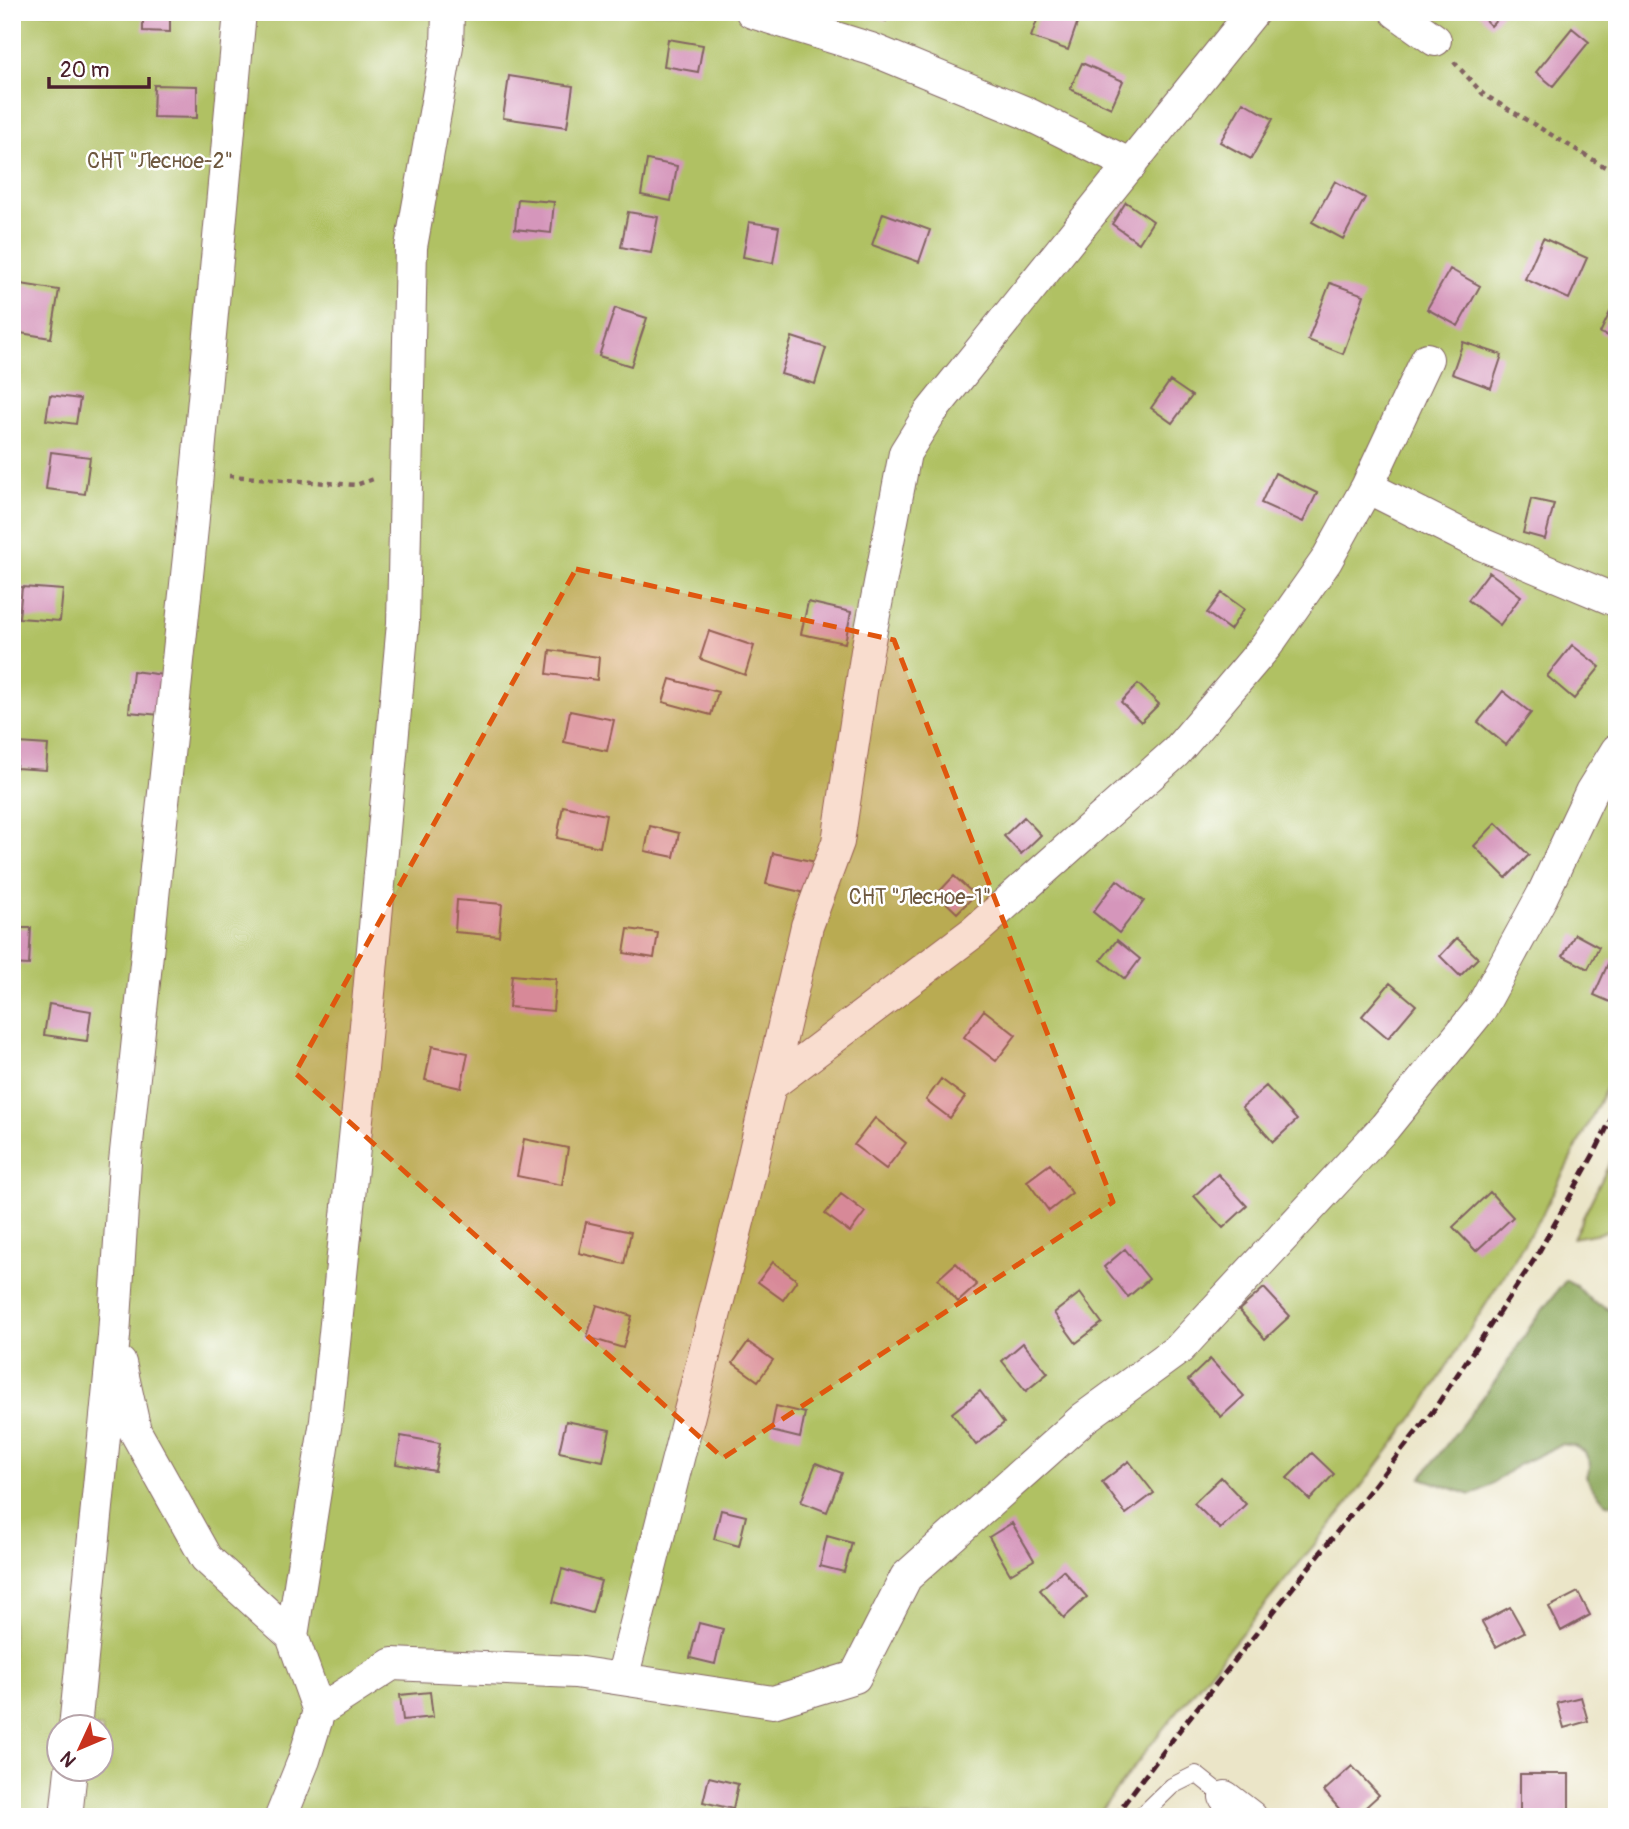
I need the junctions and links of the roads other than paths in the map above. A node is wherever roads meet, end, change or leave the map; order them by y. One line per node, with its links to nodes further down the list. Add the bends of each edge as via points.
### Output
1 (240, 12): 13 (street, via 198,470 125,1163)
2 (448, 12): 14 (street, via 447,46 411,247 403,623 362,1080 326,1421)
3 (752, 12): 7 (street, via 871,49 1024,112)
4 (1253, 12): 7 (street)
5 (1396, 12): 6 (street)
6 (1435, 40)
7 (1131, 165): 12 (street, via 930,413 905,453 867,651 838,842 807,926)
8 (1427, 359): 9 (street)
9 (1367, 486): 10 (street, via 1474,541); 12 (street, via 1326,561 1267,645 1176,752 975,931)
10 (1617, 601)
11 (1617, 750): 15 (street, via 1480,1010 1385,1128 1180,1348 1084,1418 906,1577 855,1677 774,1702)
12 (771, 1085): 15 (street)
13 (114, 1336): 14 (street, via 135,1431 206,1558); 17 (street)
14 (292, 1636): 16 (street)
15 (622, 1679): 16 (street, via 575,1672 392,1664)
16 (319, 1711): 21 (street)
17 (76, 1714)
18 (69, 1784): 20 (street)
19 (1225, 1797): 22 (lane, via 1196,1774 1172,1786); 23 (street)
20 (66, 1817)
21 (281, 1817)
22 (1140, 1817)
23 (1251, 1817)

